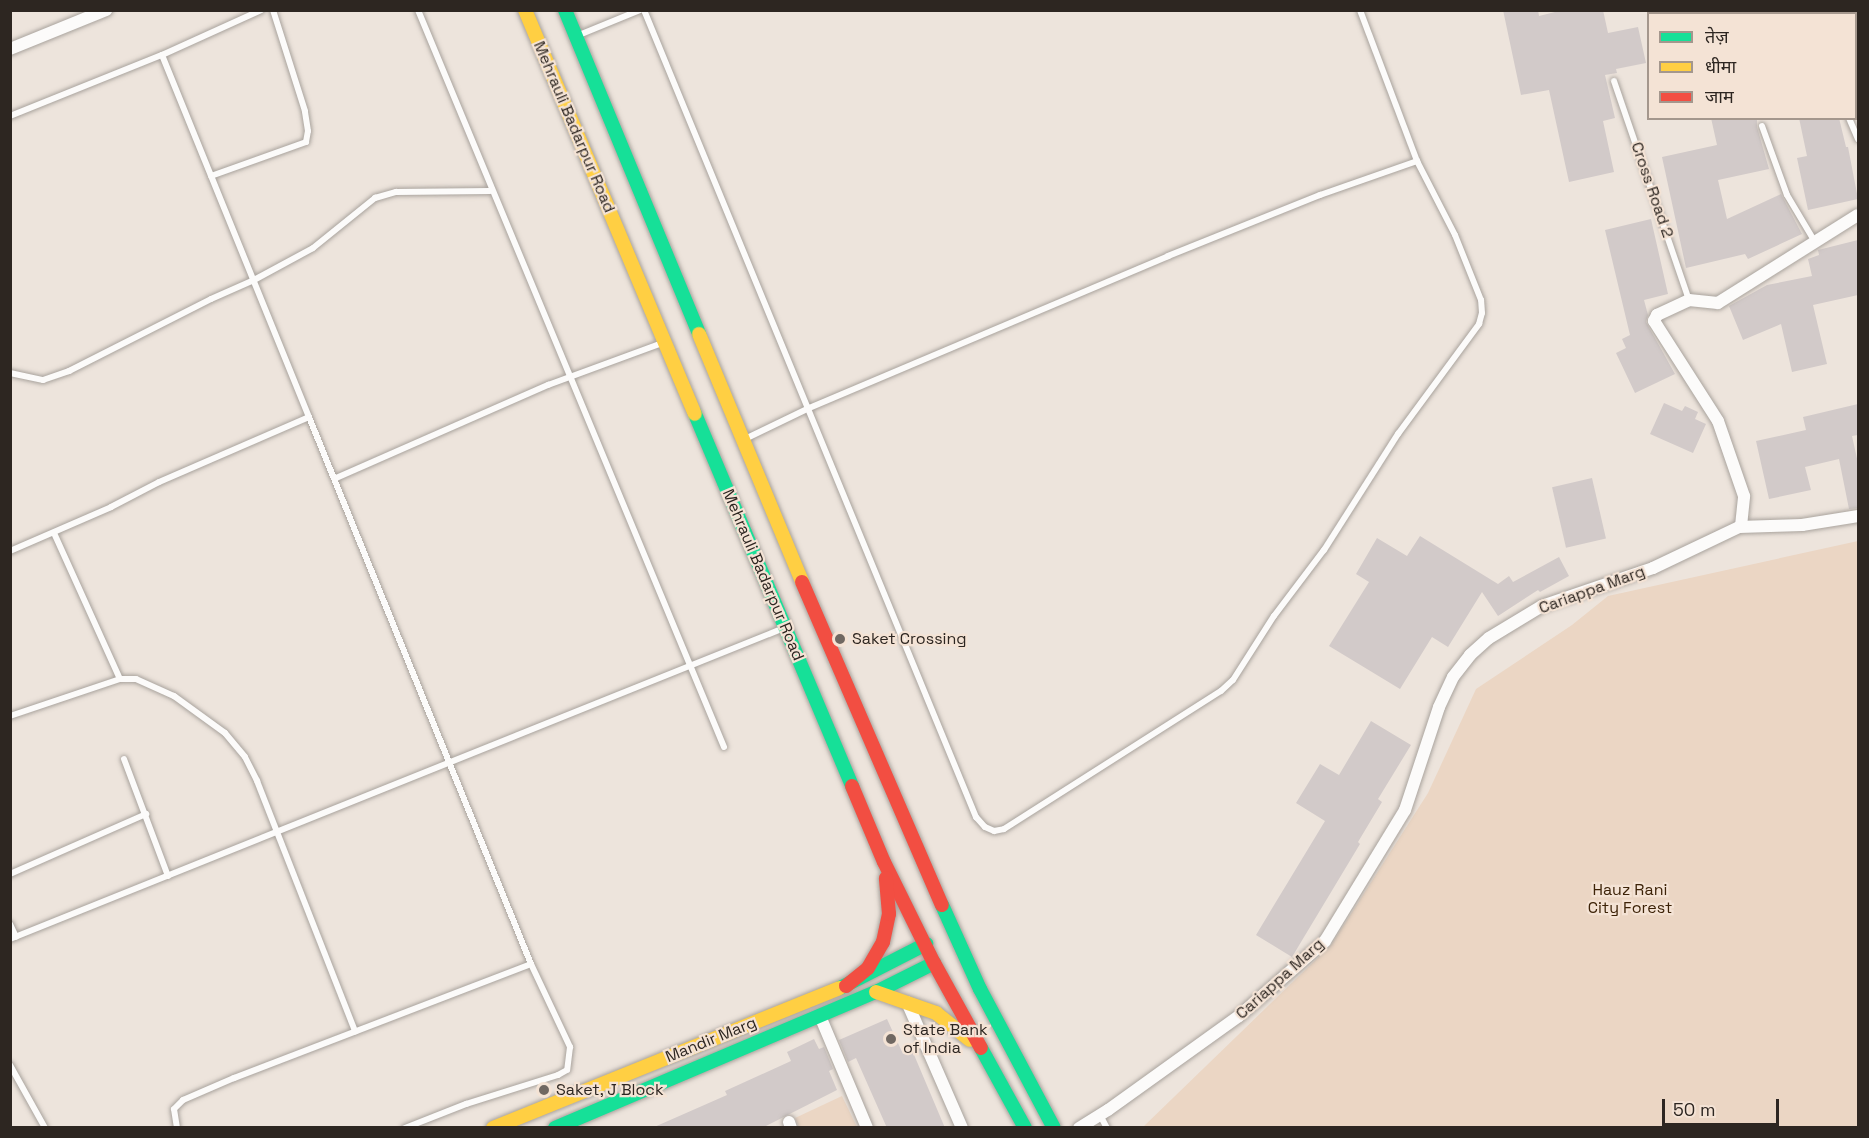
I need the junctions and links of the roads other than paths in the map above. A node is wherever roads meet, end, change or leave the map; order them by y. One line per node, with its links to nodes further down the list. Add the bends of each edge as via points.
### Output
1 (106, 10): 10 (street)
2 (261, 10): 11 (lane)
3 (273, 10): 18 (lane, via 305,111 306,142)
4 (418, 10): 19 (lane)
5 (525, 10): 24 (main road, Mehrauli Badarpur Road)
6 (566, 10): 9 (main road, Mehrauli Badarpur Road)
7 (642, 10): 9 (lane); 27 (lane)
8 (1359, 10): 17 (lane)
9 (576, 36): 29 (main road, Mehrauli Badarpur Road)
10 (10, 49)
11 (162, 55): 13 (lane); 18 (lane)
12 (1614, 81): 23 (lane, Cross Road 2)
13 (10, 116)
14 (1850, 120): 16 (lane)
15 (1762, 126): 21 (lane, via 1787,195)
16 (1858, 139)
17 (1417, 160): 27 (lane, via 1168,256); 27 (lane, via 1455,235 1481,300 1482,313 1475,332 1398,434 1335,534 1274,616 1233,680 1004,829 994,831 985,827 976,816)
18 (211, 176): 22 (lane)
19 (490, 191): 22 (lane, via 396,192 375,198 313,248); 26 (lane)
20 (1858, 215): 21 (street)
21 (1815, 242): 23 (street, via 1718,303)
22 (254, 280): 25 (lane, via 69,372 43,380); 28 (lane)
23 (1689, 300): 32 (street, via 1657,315 1653,321 1719,421 1744,496)
24 (664, 342): 26 (lane); 35 (main road, Mehrauli Badarpur Road)
25 (10, 373)
26 (568, 378): 30 (lane); 37 (lane)
27 (809, 408): 29 (lane)
28 (309, 417): 30 (lane); 33 (lane)
29 (742, 440): 35 (main road, Mehrauli Badarpur Road)
30 (336, 478): 42 (lane)
31 (1858, 516): 32 (street, via 1802,525)
32 (1739, 527): 60 (street, Cariappa Marg, via 1653,568 1542,606 1470,655 1453,677 1439,707 1405,810 1325,940 1239,1016)
33 (54, 533): 34 (lane); 38 (lane)
34 (10, 551)
35 (782, 577): 36 (main road, Mehrauli Badarpur Road); 69 (main road, Mehrauli Badarpur Road, via 980,989)
36 (785, 628): 37 (lane); 45 (main road, Mehrauli Badarpur Road)
37 (689, 665): 40 (lane); 42 (lane)
38 (120, 679): 39 (lane); 44 (lane, via 136,679 154,686 205,716 225,733 245,757)
39 (10, 716)
40 (723, 747)
41 (124, 759): 43 (lane)
42 (450, 763): 44 (lane); 52 (lane)
43 (146, 814): 46 (lane); 47 (lane)
44 (278, 833): 47 (lane); 57 (lane)
45 (884, 862): 50 (main road, Mehrauli Badarpur Road); 53 (main road, via 889,904 886,933 868,968)
46 (10, 874)
47 (168, 876): 49 (lane)
48 (10, 924): 49 (lane)
49 (13, 938)
50 (926, 944): 51 (main road, Mehrauli Badarpur Road); 53 (main road, Mandir Marg)
51 (934, 963): 54 (main road, Mandir Marg); 58 (main road, Mehrauli Badarpur Road)
52 (531, 964): 57 (lane); 63 (lane, via 567,1037 567,1070)
53 (846, 986): 64 (main road, Mandir Marg)
54 (876, 992): 55 (main road); 56 (main road, Mandir Marg)
55 (906, 1001): 58 (main road, via 936,1013); 67 (street)
56 (820, 1016): 65 (main road, Mandir Marg); 66 (street)
57 (355, 1031): 62 (lane, via 183,1100 174,1109)
58 (979, 1048): 68 (main road, Mehrauli Badarpur Road)
59 (10, 1065): 61 (lane)
60 (1100, 1115): 70 (street, Cariappa Marg); 71 (lane)
61 (45, 1128)
62 (177, 1128)
63 (405, 1128)
64 (493, 1128)
65 (555, 1128)
66 (867, 1128)
67 (962, 1128)
68 (1025, 1128)
69 (1054, 1128)
70 (1079, 1128)
71 (1107, 1128)

